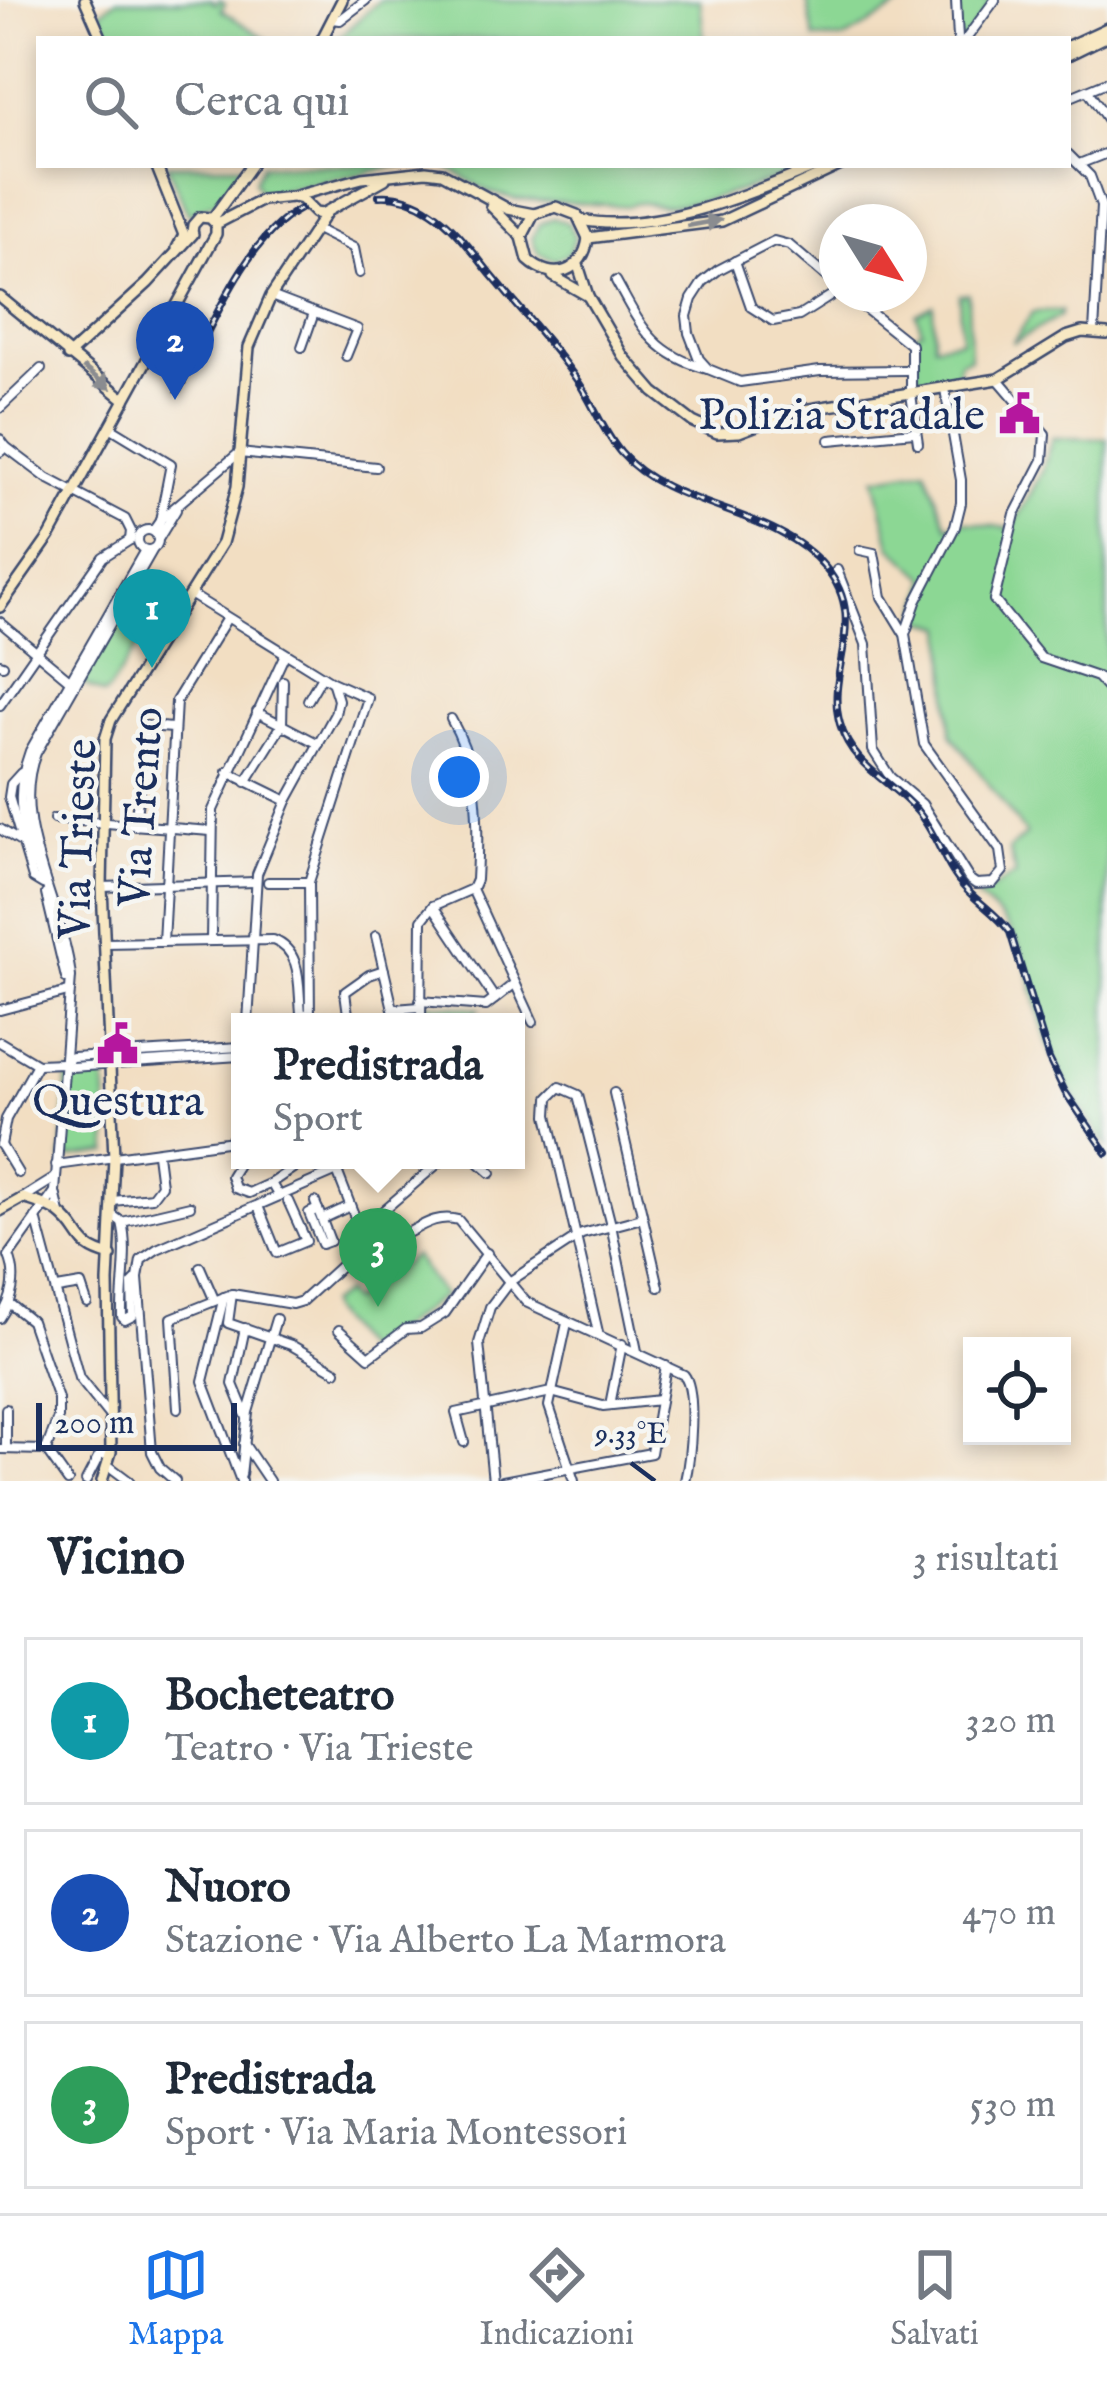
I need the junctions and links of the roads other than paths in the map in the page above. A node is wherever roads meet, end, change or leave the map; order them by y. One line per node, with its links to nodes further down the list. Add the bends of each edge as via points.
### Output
1 (85, 0): 8 (main road)
2 (341, 0): 6 (main road)
3 (366, 0): 6 (street)
4 (956, 0): 10 (street)
5 (995, 0): 11 (street)
6 (333, 19): 9 (main road)
7 (1107, 32): 12 (main road)
8 (100, 36)
9 (324, 36)
10 (962, 36)
11 (965, 36)
12 (1071, 49)
13 (1107, 82): 14 (street)
14 (1088, 90): 15 (street); 16 (street)
15 (1071, 97)
16 (1107, 119)
17 (1107, 153): 19 (street)
18 (1071, 157): 19 (street)
19 (1079, 164): 53 (street, via 1101,206)
20 (157, 168): 33 (main road)
21 (249, 168): 25 (main road)
22 (812, 168): 34 (main road, via 711,208)
23 (835, 168): 39 (main road, one-way to 23, via 722,220)
24 (390, 176): 26 (main road); 27 (main road, via 435,171); 31 (main road)
25 (236, 189): 30 (main road); 35 (main road)
26 (318, 190): 28 (main road); 29 (main road); 31 (main road, via 332,197)
27 (478, 194): 32 (main road); 38 (main road)
28 (292, 196): 29 (main road); 30 (main road)
29 (309, 206): 31 (main road, via 315,214); 36 (main road)
30 (249, 208): 35 (main road)
31 (328, 211): 36 (main road, Via Trieste)
32 (534, 214): 34 (main road, via 563,208); 38 (main road)
33 (178, 215): 37 (main road); 41 (main road, via 184,235)
34 (582, 220): 39 (main road)
35 (214, 228): 37 (main road, via 203,241); 37 (main road, via 197,219); 65 (main road)
36 (313, 232): 44 (street, via 354,248); 48 (main road, Via Trieste)
37 (193, 235): 41 (main road)
38 (522, 237): 45 (main road, via 528,260)
39 (588, 238): 42 (main road)
40 (736, 261): 43 (street, via 774,241); 50 (street, via 751,308 773,321); 60 (street, via 703,281 687,316)
41 (166, 264): 57 (main road)
42 (578, 265): 45 (main road); 49 (main road)
43 (819, 272)
44 (359, 273)
45 (548, 273): 49 (main road)
46 (616, 280): 60 (street, via 648,338)
47 (0, 296): 57 (main road)
48 (271, 296): 52 (street); 72 (main road, Via Trieste, via 249,346)
49 (589, 296): 64 (main road, via 654,392 717,433)
50 (819, 302)
51 (869, 312): 55 (street)
52 (314, 313): 56 (street); 58 (street, via 357,329)
53 (1094, 332): 54 (main road); 62 (main road, via 1066,337)
54 (1107, 334)
55 (911, 346): 61 (street); 64 (street)
56 (302, 347)
57 (68, 356): 65 (main road, one-way to 65)
58 (346, 356)
59 (41, 369): 66 (street)
60 (708, 369): 61 (street, via 740,382)
61 (906, 370): 64 (street)
62 (998, 379): 63 (main road); 93 (street, via 1045,434 994,600 1041,658)
63 (945, 389): 64 (main road); 86 (street, via 961,503)
64 (908, 394): 68 (street)
65 (125, 400): 67 (main road)
66 (0, 408)
67 (110, 427): 74 (main road); 76 (street, via 171,464)
68 (914, 432): 69 (street); 70 (street)
69 (830, 440)
70 (918, 443)
71 (2, 446): 74 (street)
72 (239, 453): 73 (street); 75 (street); 82 (main road, Via Trieste, via 230,521)
73 (376, 467)
74 (74, 493): 77 (street); 83 (main road)
75 (176, 508): 76 (street); 78 (street)
76 (162, 518): 78 (street)
77 (125, 519): 78 (street); 79 (street)
78 (153, 534): 79 (street); 79 (street, via 139,536)
79 (142, 546): 87 (street, via 103,557); 91 (street)
80 (860, 550): 86 (street, via 874,553 882,597)
81 (837, 570): 86 (street, via 866,644 873,750 922,804 969,879 993,884 1003,872 1000,850 919,733)
82 (190, 594): 84 (street); 106 (main road, Via Trieste, via 107,729)
83 (0, 607)
84 (227, 618): 88 (street); 99 (street, Via Trento, via 179,691)
85 (0, 622): 87 (street)
86 (905, 634)
87 (37, 652): 91 (street); 95 (street)
88 (285, 654): 89 (street); 96 (street)
89 (322, 676): 92 (street); 94 (street)
90 (284, 681): 98 (street)
91 (73, 682): 101 (street); 128 (street, via 26,786 68,952)
92 (332, 682): 100 (street, via 338,700); 114 (street, via 368,698)
93 (1107, 688)
94 (308, 700)
95 (0, 705)
96 (257, 712): 98 (street); 102 (street)
97 (451, 719): 119 (street, via 474,778)
98 (282, 725): 100 (street); 103 (street)
99 (173, 728): 107 (street, via 146,726); 109 (street, Via Trento)
100 (320, 744): 104 (street)
101 (22, 772): 111 (street, via 9,791); 116 (street, via 21,816)
102 (228, 772): 103 (street); 110 (street)
103 (245, 782): 104 (street)
104 (287, 802): 112 (street)
105 (54, 819): 106 (street)
106 (100, 824): 107 (street); 118 (main road, Via Trieste)
107 (135, 826): 109 (street)
108 (0, 830): 111 (street)
109 (169, 830): 110 (street); 117 (street, Via Trento)
110 (211, 832): 115 (street)
111 (22, 843): 116 (street, via 33,878)
112 (255, 882): 115 (street); 123 (street)
113 (268, 882): 114 (street)
114 (309, 882): 135 (street)
115 (211, 883): 117 (street); 122 (street)
116 (44, 884): 128 (street)
117 (164, 885): 118 (street); 124 (street, Via Trento)
118 (102, 886): 125 (main road, Via Trieste)
119 (472, 890): 120 (street); 127 (street)
120 (433, 906): 129 (street); 130 (street, via 422,920)
121 (376, 936): 126 (street)
122 (211, 940): 123 (street); 124 (street)
123 (251, 941): 133 (street); 134 (street, via 273,940 294,955)
124 (163, 942): 125 (street)
125 (104, 944): 142 (main road, Via Trieste)
126 (384, 970): 131 (street); 136 (street, via 345,992)
127 (514, 984): 129 (street); 139 (street)
128 (69, 992): 132 (street); 143 (street)
129 (495, 999): 130 (street, via 486,1006)
130 (420, 1004): 131 (street); 138 (street)
131 (394, 1009): 137 (street)
132 (0, 1010)
133 (248, 1013)
134 (301, 1013)
135 (310, 1013)
136 (348, 1013)
137 (395, 1013)
138 (420, 1013)
139 (533, 1022)
140 (0, 1042): 144 (street)
141 (231, 1052): 142 (street)
142 (109, 1059): 143 (street); 150 (main road, Via Trieste)
143 (63, 1063): 144 (street); 151 (street)
144 (37, 1064): 146 (street)
145 (614, 1094): 176 (street)
146 (3, 1119): 148 (street)
147 (231, 1142): 149 (street)
148 (1, 1145): 158 (street)
149 (157, 1154): 150 (street); 165 (street, via 161,1185 152,1197)
150 (114, 1157): 151 (street); 165 (main road, Via Trieste)
151 (56, 1165): 160 (street)
152 (235, 1169): 161 (street, via 239,1191)
153 (292, 1169): 161 (street)
154 (340, 1169): 157 (street)
155 (432, 1169): 177 (street)
156 (486, 1169): 159 (street)
157 (337, 1171): 163 (street); 170 (street)
158 (18, 1173)
159 (491, 1174)
160 (56, 1177): 162 (street); 164 (street)
161 (271, 1183): 163 (street)
162 (55, 1192): 167 (street); 173 (street)
163 (278, 1195): 169 (street)
164 (26, 1196): 167 (main road); 172 (main road)
165 (113, 1201): 175 (main road, Via Trieste)
166 (288, 1201): 169 (street, via 306,1241 278,1253)
167 (44, 1205): 173 (main road); 174 (street)
168 (190, 1206): 175 (street)
169 (258, 1206): 185 (street, via 146,1254)
170 (350, 1206): 171 (street); 177 (street)
171 (318, 1210)
172 (0, 1211)
173 (61, 1214): 182 (main road, via 83,1244)
174 (37, 1217): 183 (street); 189 (street)
175 (117, 1218): 182 (main road, Via Trieste); 185 (street, via 125,1320 133,1316)
176 (642, 1218): 178 (street); 188 (street)
177 (358, 1225): 179 (street)
178 (611, 1226): 180 (street); 180 (street, via 578,1095 560,1087 548,1114); 202 (street)
179 (369, 1240): 181 (street, via 384,1243 449,1217); 191 (street, via 302,1301)
180 (577, 1240): 186 (street); 199 (street)
181 (487, 1253): 186 (street); 198 (street, via 445,1313 368,1357)
182 (111, 1256): 211 (main road, Via Trieste)
183 (5, 1259): 193 (street, via 13,1265)
184 (200, 1267): 190 (street)
185 (138, 1278): 225 (street, via 152,1452)
186 (509, 1282): 196 (street, via 526,1302); 208 (street, via 482,1328)
187 (244, 1283): 191 (street)
188 (659, 1287)
189 (57, 1289): 192 (street, via 80,1285); 211 (street, via 79,1378)
190 (223, 1296): 191 (street); 197 (street, via 225,1321); 209 (street, via 172,1318); 220 (street, via 203,1381)
191 (252, 1297)
192 (87, 1303)
193 (11, 1305): 194 (street); 216 (street, via 31,1321 58,1399)
194 (0, 1318)
195 (276, 1319): 200 (street)
196 (567, 1323): 199 (street); 205 (street)
197 (245, 1328): 200 (street); 212 (street, via 233,1384)
198 (339, 1330)
199 (598, 1334): 201 (street)
200 (271, 1337): 204 (street); 212 (street)
201 (622, 1344): 202 (street); 207 (street)
202 (637, 1351): 203 (street)
203 (666, 1366): 206 (street); 230 (street, via 692,1387)
204 (336, 1371)
205 (551, 1392): 207 (street); 208 (street); 219 (street)
206 (660, 1400): 207 (street); 219 (street, via 651,1453)
207 (610, 1405)
208 (486, 1406): 213 (street, via 456,1414); 227 (street)
209 (178, 1408)
210 (6, 1409): 215 (street)
211 (111, 1418): 217 (main road, Via Trieste)
212 (247, 1419): 214 (street)
213 (464, 1442)
214 (242, 1444): 220 (street); 226 (street)
215 (3, 1449): 216 (street)
216 (46, 1450): 221 (street)
217 (111, 1451): 218 (main road, Via Trieste); 222 (street, via 99,1456)
218 (109, 1466): 223 (main road, Via Trieste); 224 (street)
219 (570, 1468): 228 (street); 229 (street)
220 (241, 1479)
221 (68, 1481)
222 (86, 1481)
223 (102, 1481)
224 (129, 1481)
225 (175, 1481)
226 (269, 1481)
227 (493, 1481)
228 (503, 1481)
229 (574, 1481)
230 (685, 1481)

